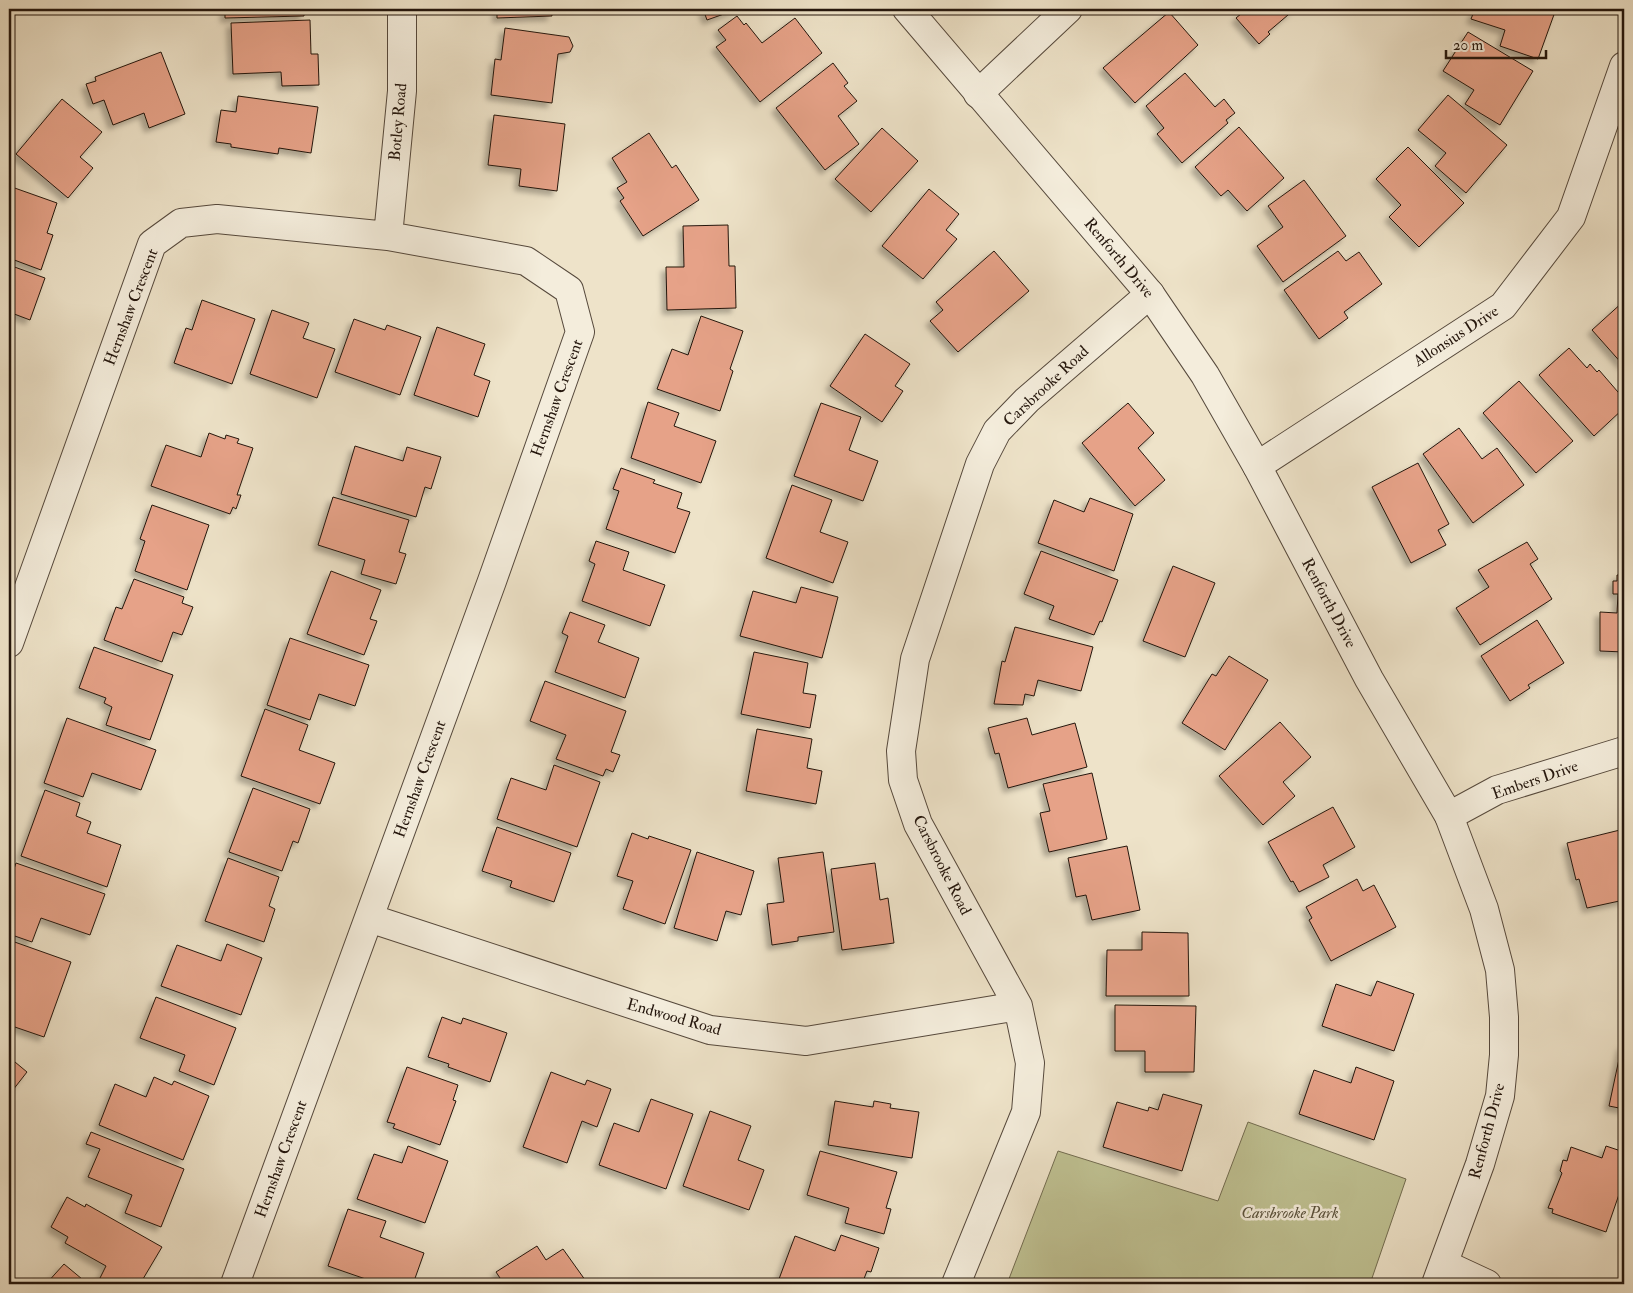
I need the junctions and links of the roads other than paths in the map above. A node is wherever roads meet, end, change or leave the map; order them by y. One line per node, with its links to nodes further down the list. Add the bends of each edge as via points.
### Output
1 (402, 9): 6 (street, Botley Road, via 402,91)
2 (907, 9): 5 (street, Renforth Drive)
3 (1068, 9): 5 (street)
4 (1624, 66): 8 (street, Allonsius Drive, via 1571,218 1503,306)
5 (978, 94): 7 (street, Renforth Drive)
6 (388, 236): 9 (street, Hernshaw Crescent, via 217,218 181,223 152,244); 12 (street, Hernshaw Crescent, via 526,260 569,290 580,332)
7 (1150, 294): 8 (street, Renforth Drive, via 1205,375); 13 (street, Carsbrooke Road, via 1027,400 997,431 980,464 915,659 901,752 903,780 918,824)
8 (1257, 466): 11 (street, Renforth Drive, via 1369,679)
9 (9, 643)
10 (1624, 751): 11 (street, Embers Drive, via 1497,790)
11 (1448, 816): 14 (street, Renforth Drive, via 1484,909 1500,970 1504,1055 1500,1096 1480,1164)
12 (369, 918): 13 (street, Endwood Road, via 710,1030 806,1041); 15 (street, Hernshaw Crescent)
13 (1018, 1006): 16 (street, Carsbrooke Road, via 1030,1063 1026,1112)
14 (1440, 1274): 17 (street)
15 (235, 1284)
16 (956, 1284)
17 (1487, 1284)

